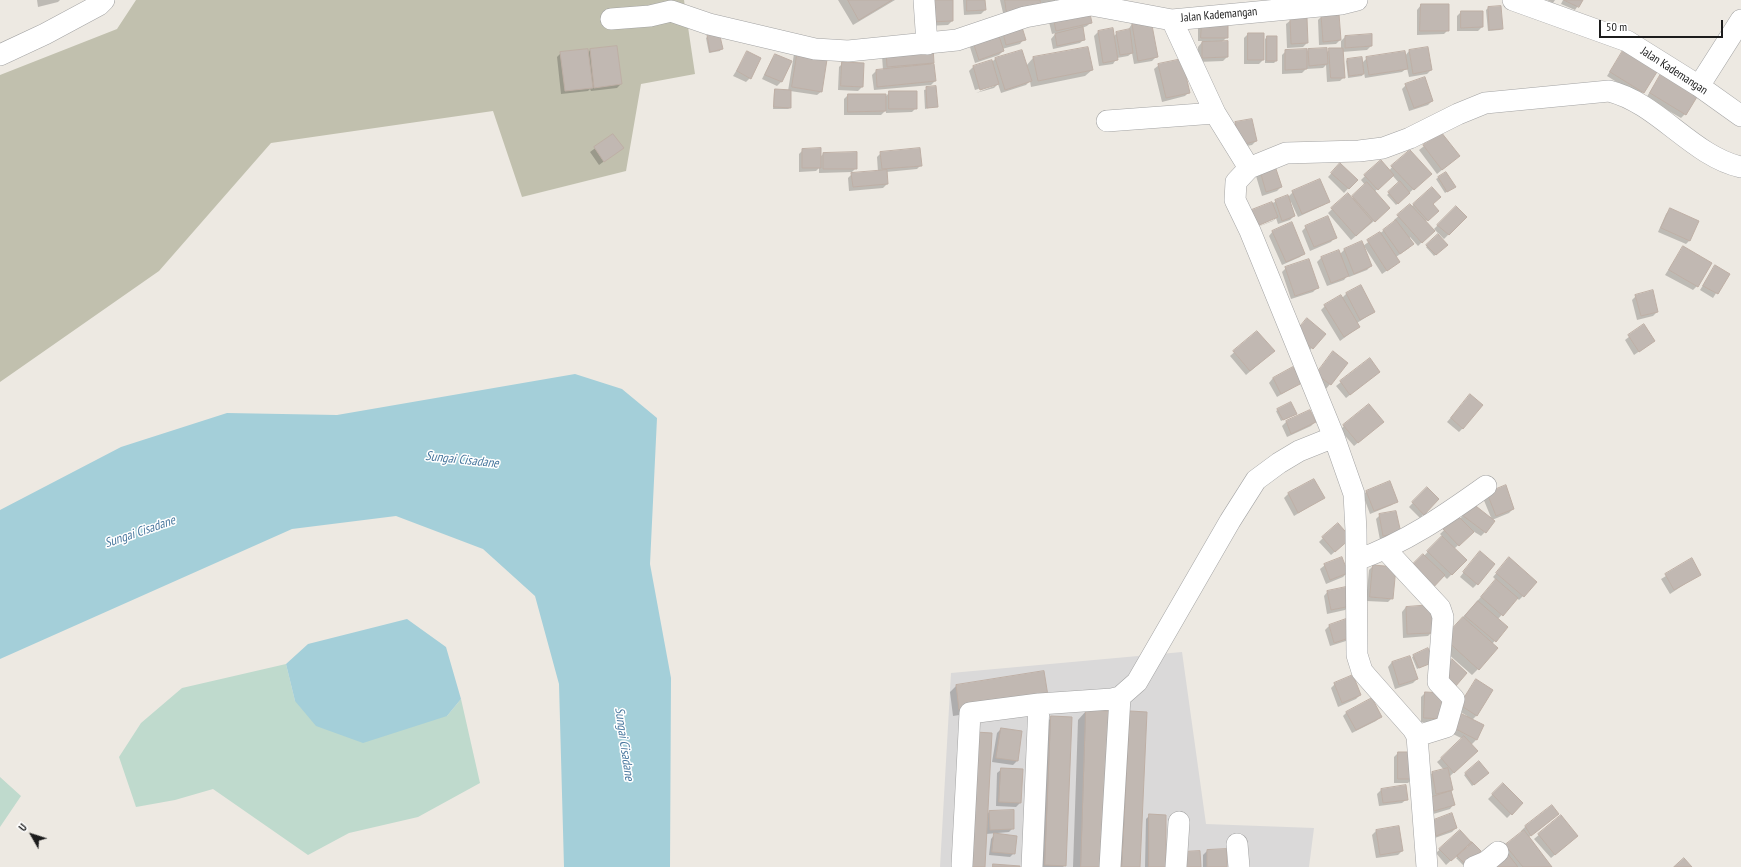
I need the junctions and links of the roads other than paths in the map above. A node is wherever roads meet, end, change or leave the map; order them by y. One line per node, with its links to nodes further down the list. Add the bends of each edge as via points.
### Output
1 (104, 0): 10 (street, via 45,34)
2 (924, 0): 9 (street)
3 (1513, 0): 11 (street, Jalan Kademangan, via 1627,41)
4 (1345, 1): 7 (street, Jalan Kademangan)
5 (1088, 3): 7 (street, Jalan Kademangan); 9 (street, via 1025,17 956,40)
6 (611, 19): 9 (street, via 650,16 671,11 709,24 815,49 848,51)
7 (1172, 20): 12 (street)
8 (1741, 20): 11 (street)
9 (927, 44)
10 (0, 55)
11 (1699, 86): 13 (street, Jalan Kademangan)
12 (1215, 113): 14 (street); 16 (street)
13 (1741, 116)
14 (1108, 121)
15 (1741, 167): 16 (street, via 1719,160 1640,105 1621,94 1609,91 1485,103 1383,148 1286,153)
16 (1249, 168): 17 (street, via 1236,182 1235,200)
17 (1334, 437): 20 (street, via 1354,494); 21 (street, via 1279,462 1256,480 1230,520 1137,682)
18 (1486, 486): 19 (street, via 1429,525)
19 (1386, 550): 20 (street); 23 (street, via 1440,608 1443,617 1438,680 1454,699 1446,727)
20 (1357, 560): 23 (street, via 1357,656 1360,665 1367,677)
21 (1120, 697): 22 (street); 30 (street)
22 (1039, 704): 27 (street, via 970,713); 29 (street)
23 (1417, 736): 28 (street)
24 (1179, 822): 31 (street)
25 (1237, 844): 32 (street)
26 (1498, 852): 33 (street, via 1486,862)
27 (962, 865)
28 (1421, 866)
29 (1032, 867)
30 (1110, 867)
31 (1176, 867)
32 (1239, 867)
33 (1474, 867)

